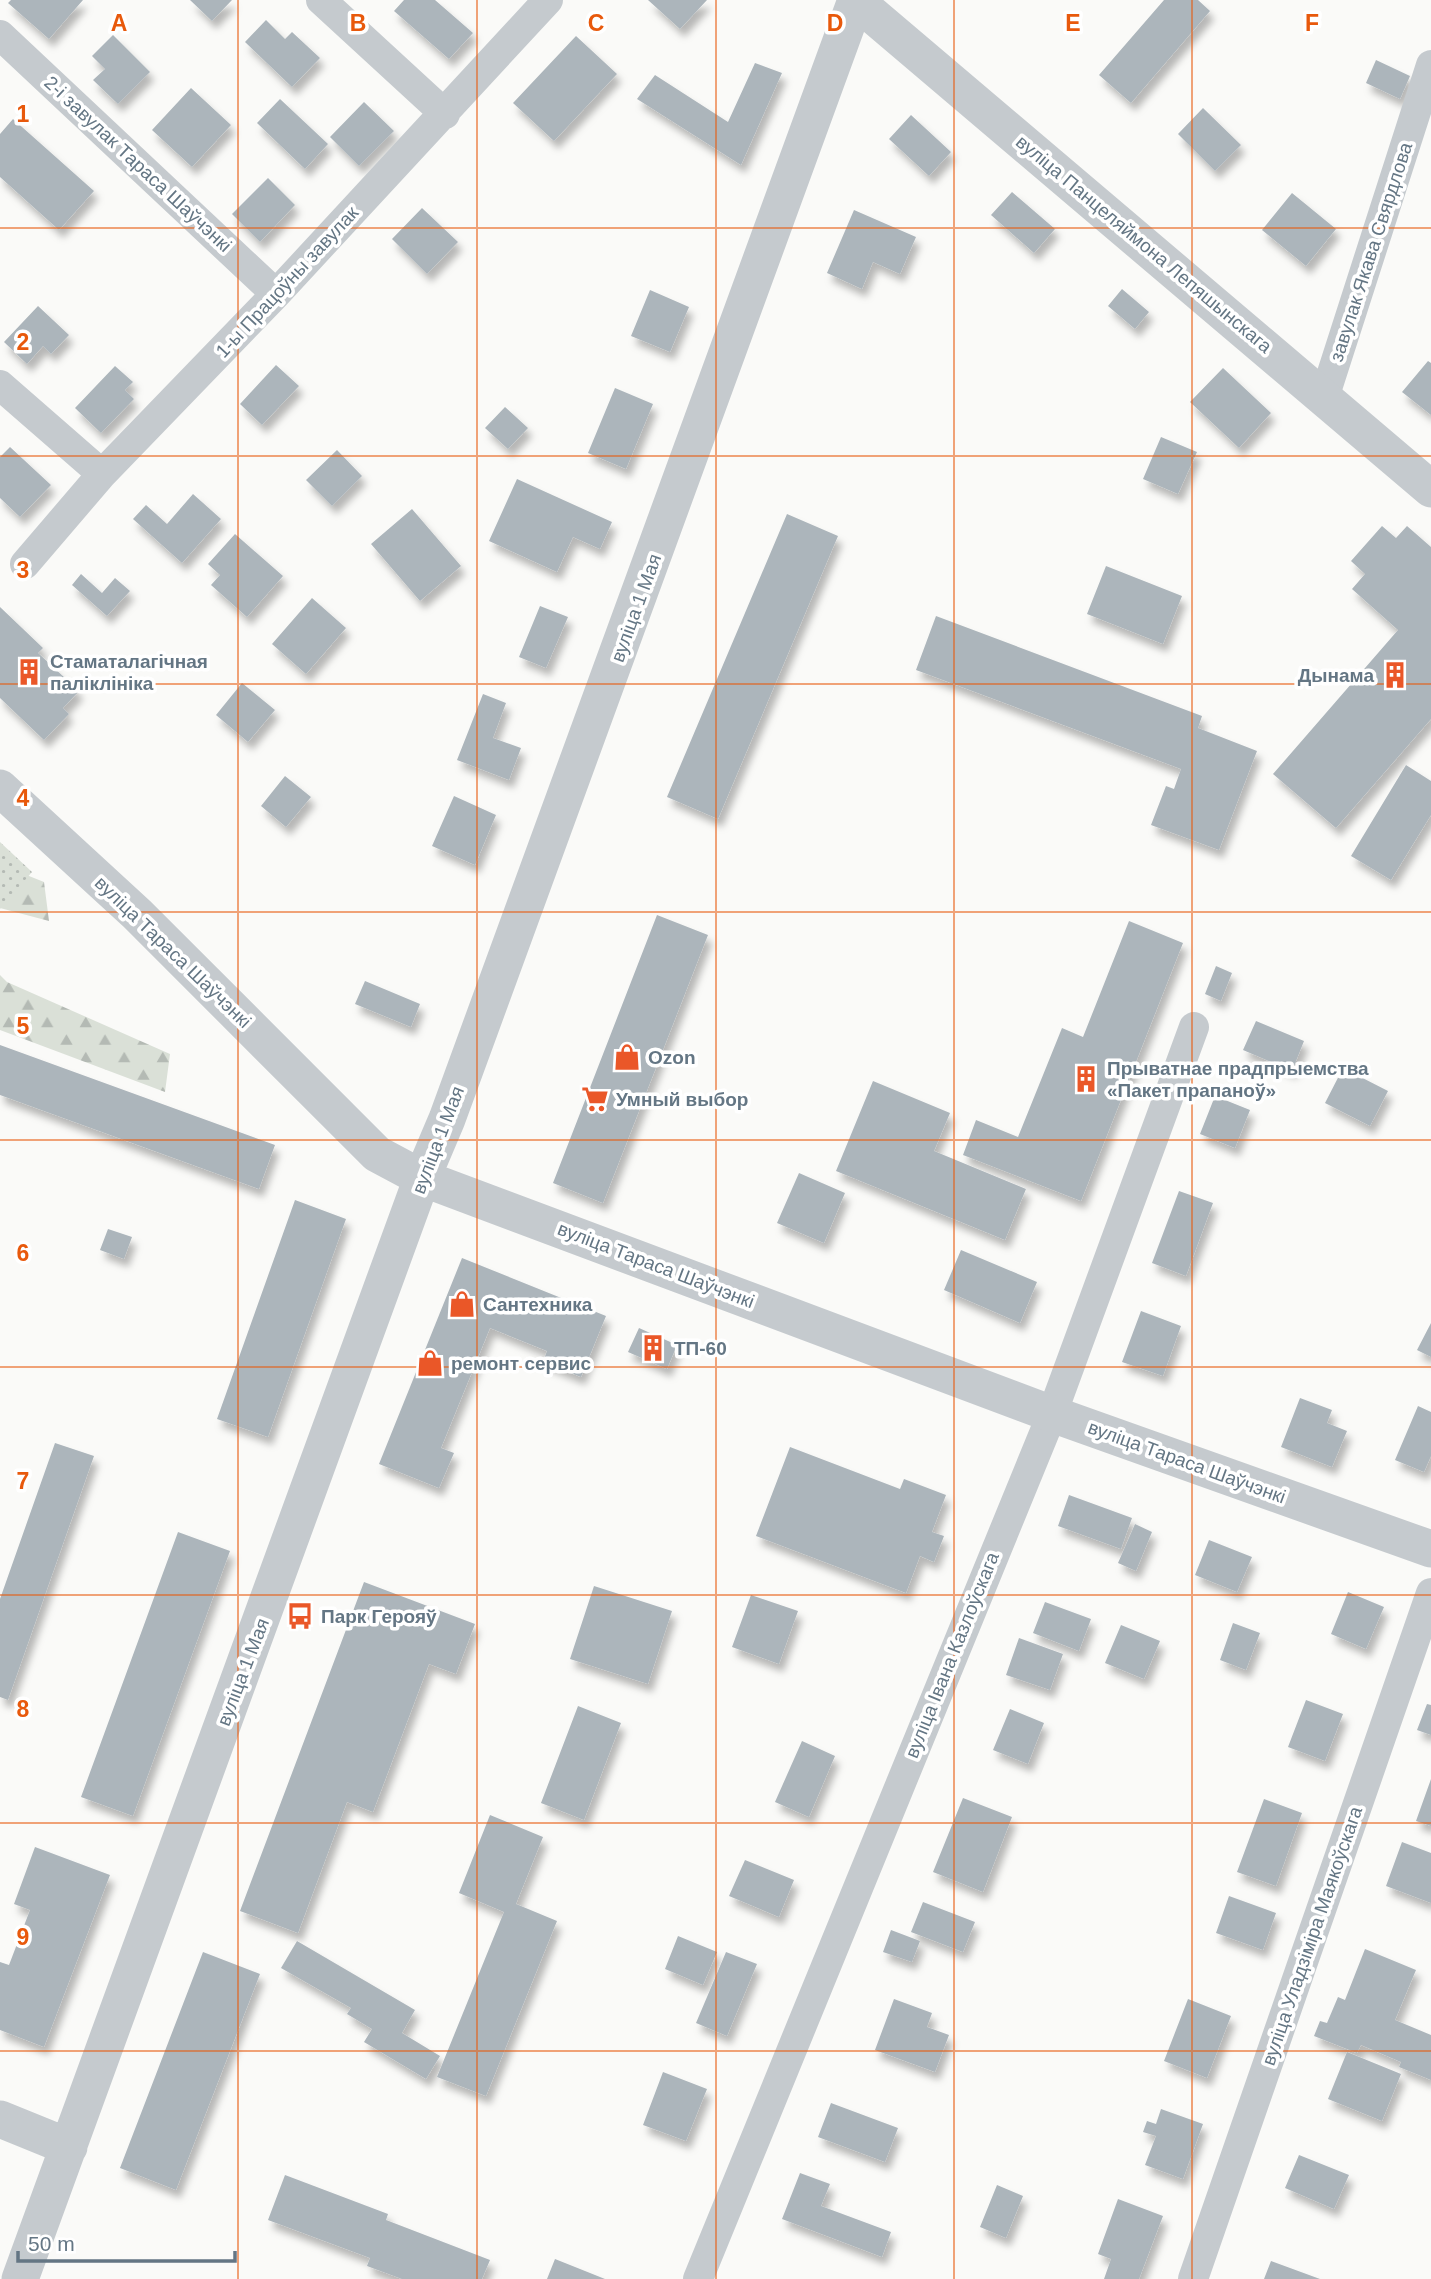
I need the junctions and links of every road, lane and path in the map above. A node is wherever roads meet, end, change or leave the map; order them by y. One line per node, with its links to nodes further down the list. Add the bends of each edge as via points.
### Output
1 (321, 0): 6 (street)
2 (548, 0): 6 (street, 1-ы Працоўны завулак)
3 (856, 0): 9 (street, вуліца Панцеляймона Лепяшынскага); 15 (street, вуліца 1 Мая, via 694,450)
4 (0, 35): 7 (street, 2-і завулак Тараса Шаўчэнкі)
5 (1431, 65): 9 (street, завулак Якава Свярдлова)
6 (445, 114): 7 (street, 1-ы Працоўны завулак)
7 (276, 294): 10 (street, 1-ы Працоўны завулак)
8 (0, 385): 10 (street)
9 (1324, 398): 11 (street, вуліца Панцеляймона Лепяшынскага)
10 (102, 474): 12 (street, 1-ы Працоўны завулак)
11 (1431, 489)
12 (25, 564)
13 (0, 788): 15 (street, вуліца Тараса Шаўчэнкі, via 137,914 377,1154)
14 (1194, 1027): 16 (street, вуліца Івана Казлоўскага)
15 (422, 1178): 16 (street, вуліца Тараса Шаўчэнкі); 20 (street, вуліца 1 Мая)
16 (1052, 1413): 17 (street, вуліца Тараса Шаўчэнкі); 22 (street, вуліца Івана Казлоўскага)
17 (1431, 1549)
18 (1431, 1592): 23 (street, вуліца Уладзіміра Маякоўскага)
19 (0, 2119): 20 (street)
20 (69, 2147): 21 (street, вуліца 1 Мая)
21 (20, 2279)
22 (698, 2279)
23 (1193, 2279)

